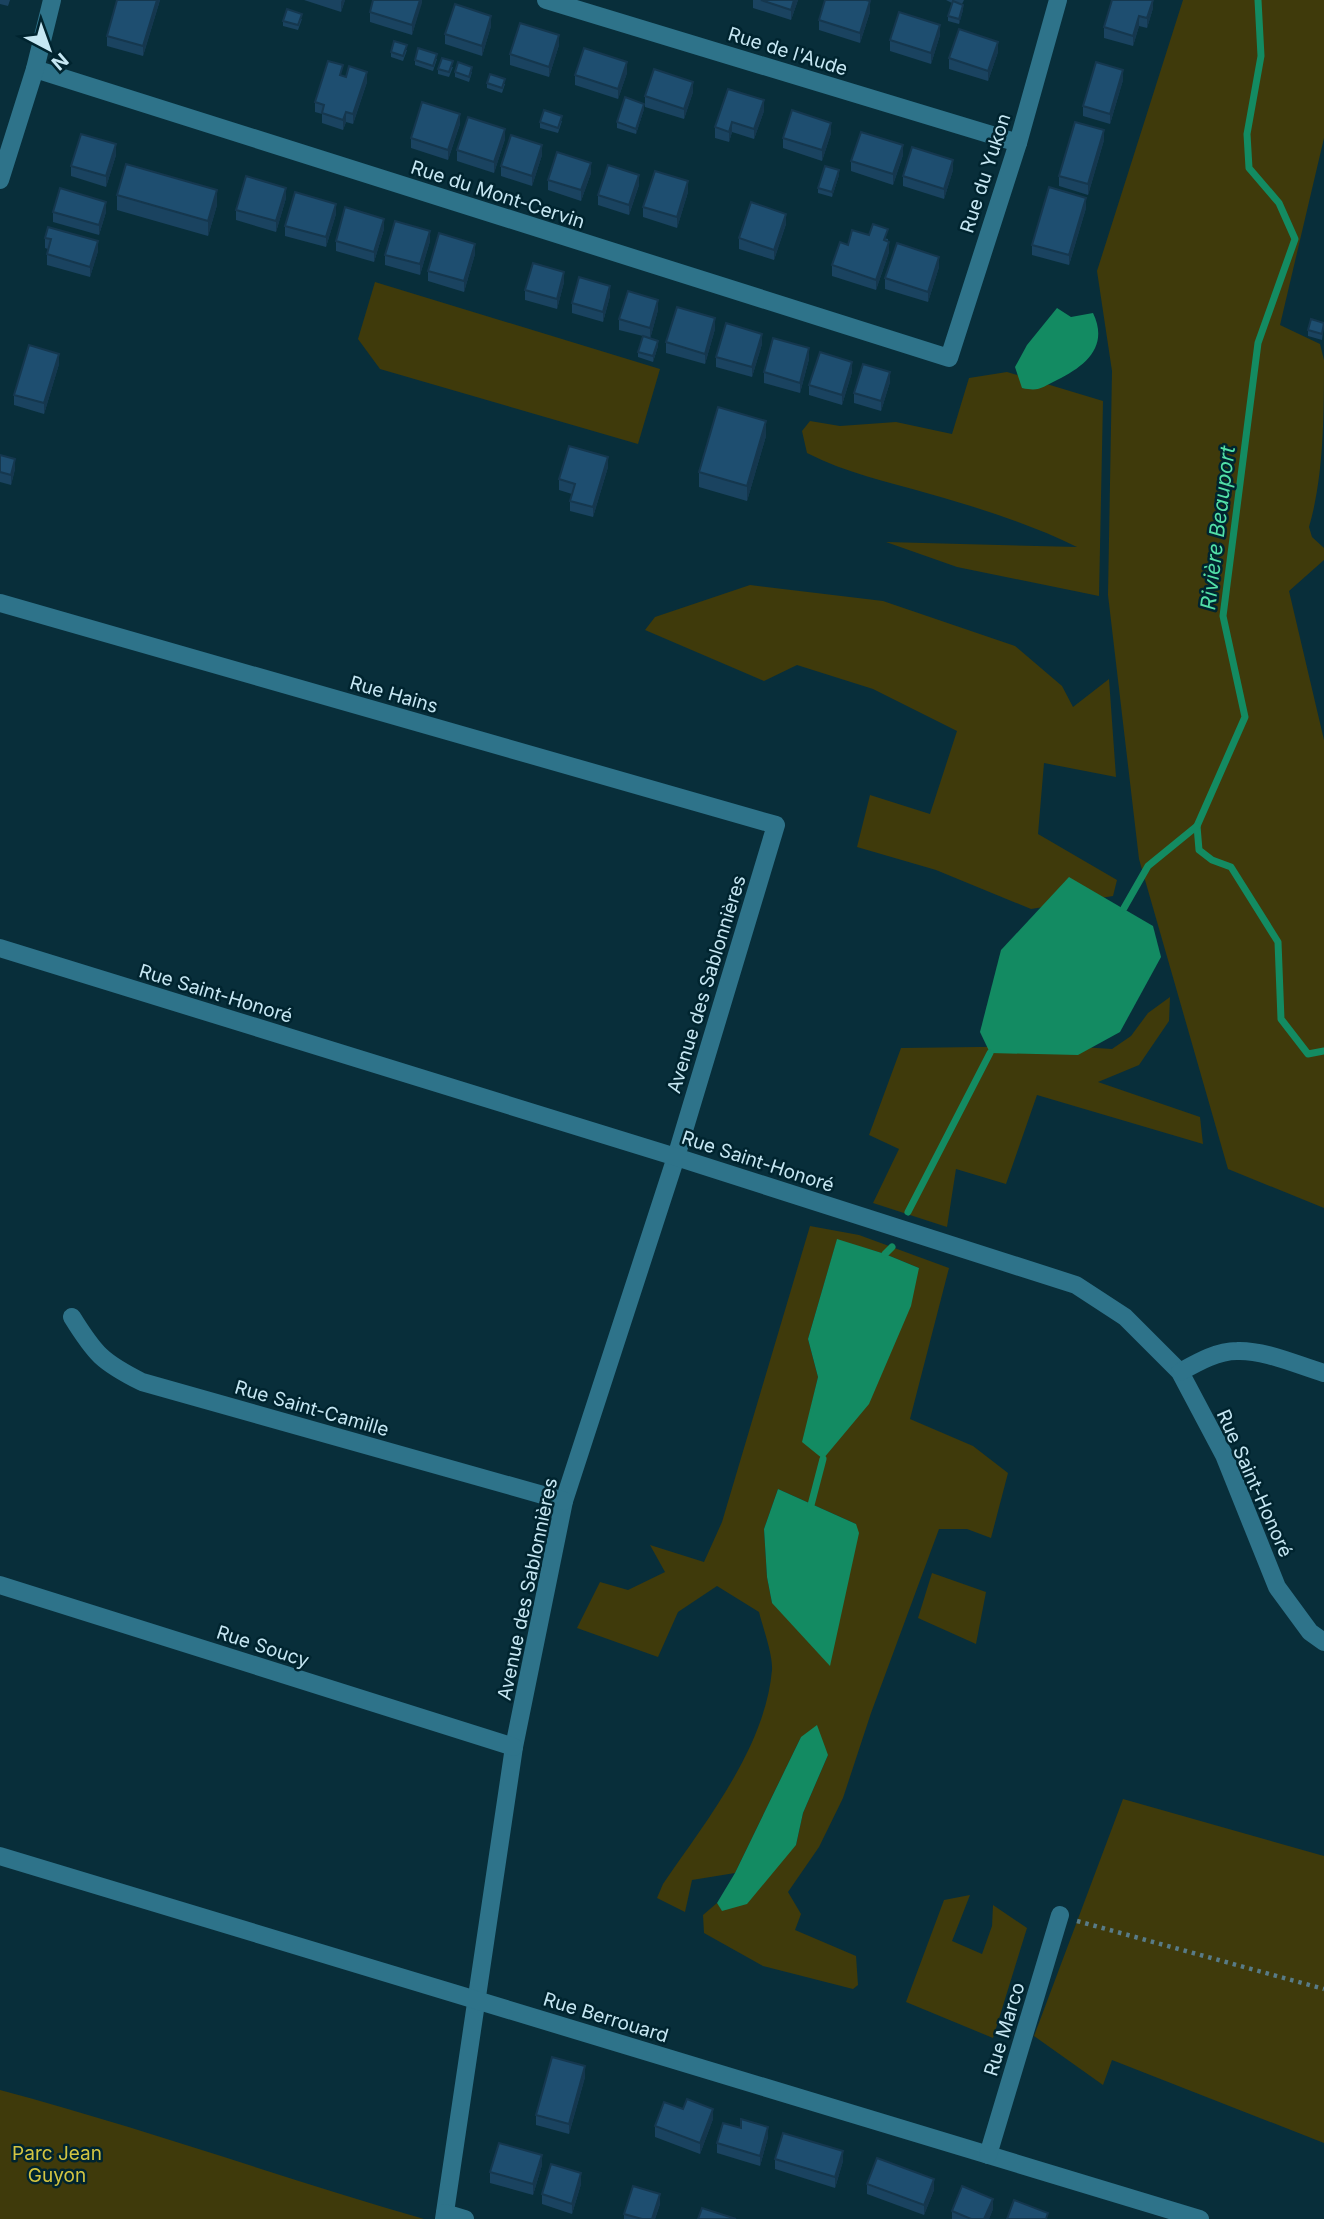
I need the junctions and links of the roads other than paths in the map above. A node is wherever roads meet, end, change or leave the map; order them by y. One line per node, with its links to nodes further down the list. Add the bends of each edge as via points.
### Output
1 (52, 0): 4 (street)
2 (546, 0): 5 (street, Rue de l'Aude)
3 (1058, 0): 5 (street, Rue du Yukon)
4 (35, 69): 6 (street); 7 (street, Rue du Mont-Cervin)
5 (1018, 143): 7 (street, Rue du Yukon)
6 (0, 180)
7 (949, 358)
8 (0, 603): 9 (street, Rue Hains)
9 (776, 825): 11 (street, Avenue des Sablonnières)
10 (0, 948): 11 (street, Rue Saint-Honoré)
11 (676, 1157): 13 (street, Rue Saint-Honoré, via 1076,1285 1125,1317); 15 (street, Avenue des Sablonnières)
12 (72, 1317): 15 (street, Rue Saint-Camille, via 92,1349 142,1382)
13 (1180, 1371): 14 (street, via 1208,1357 1238,1351); 17 (street, Rue Saint-Honoré, via 1224,1455 1277,1587 1310,1632)
14 (1324, 1373)
15 (564, 1501): 18 (street, Avenue des Sablonnières)
16 (0, 1585): 18 (street, Rue Soucy)
17 (1324, 1642)
18 (514, 1747): 21 (street, Avenue des Sablonnières)
19 (0, 1856): 21 (street, Rue Berrouard)
20 (1060, 1915): 22 (street, Rue Marco)
21 (477, 2000): 22 (street, Rue Berrouard); 23 (street, Avenue des Sablonnières)
22 (988, 2155): 25 (street, Rue Berrouard)
23 (445, 2216): 24 (street)
24 (465, 2219)
25 (1200, 2219)

